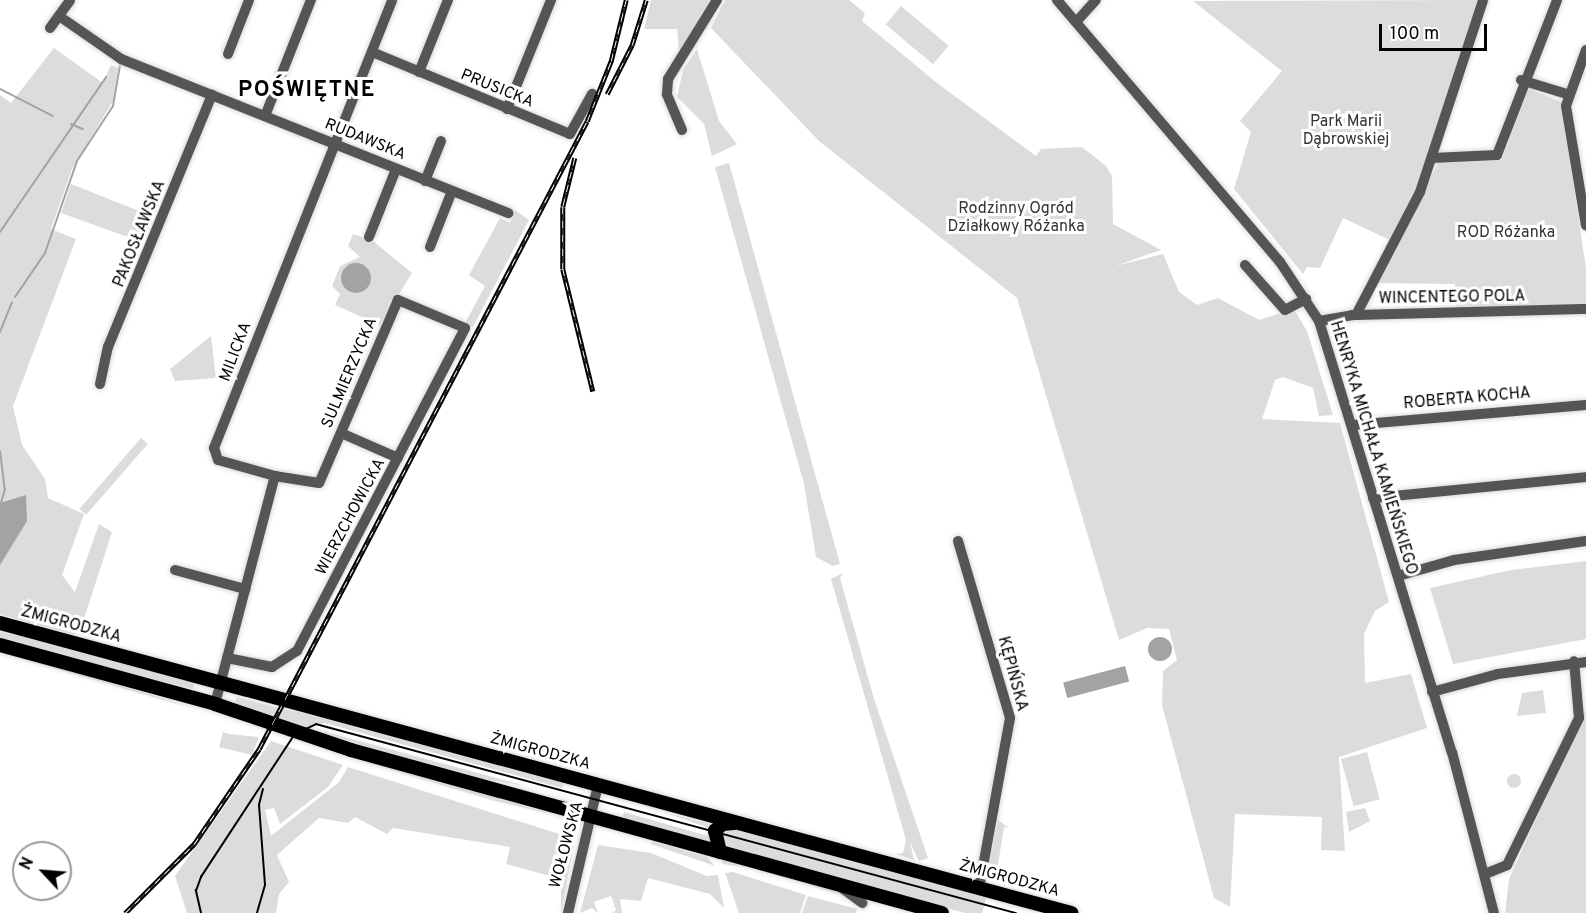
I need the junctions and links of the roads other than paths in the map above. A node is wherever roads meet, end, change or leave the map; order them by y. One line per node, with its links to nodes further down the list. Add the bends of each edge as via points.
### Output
1 (70, 0): 12 (street)
2 (249, 0): 17 (street)
3 (311, 0): 24 (street)
4 (392, 0): 16 (street, MILICKA)
5 (448, 0): 18 (street)
6 (551, 0): 23 (street)
7 (717, 0): 25 (street, via 668,79 667,94)
8 (1057, 0): 13 (street, HENRYKA MICHAŁA KAMIEŃSKIEGO)
9 (1096, 0): 13 (street)
10 (1483, 0): 28 (street)
11 (1557, 0): 19 (street)
12 (59, 16): 14 (street); 22 (street, RUDAWSKA, via 121,60)
13 (1077, 21): 37 (street, HENRYKA MICHAŁA KAMIEŃSKIEGO)
14 (50, 28)
15 (1586, 50): 21 (street)
16 (372, 52): 18 (street, PRUSICKA); 27 (street, MILICKA)
17 (228, 54)
18 (419, 72): 23 (street, PRUSICKA)
19 (1521, 80): 21 (street); 28 (street, via 1497,155)
20 (592, 94): 23 (street, PRUSICKA, via 570,134)
21 (1567, 94): 33 (street)
22 (212, 95): 24 (street, RUDAWSKA); 42 (street, PAKOSŁAWSKA, via 108,346)
23 (507, 109)
24 (265, 116): 27 (street, RUDAWSKA)
25 (682, 130)
26 (441, 141): 30 (street)
27 (335, 145): 29 (street, RUDAWSKA); 47 (street, MILICKA, via 214,451 218,460)
28 (1432, 158): 39 (street, via 1415,204)
29 (396, 169): 30 (street, RUDAWSKA); 34 (street)
30 (425, 181): 31 (street, RUDAWSKA)
31 (452, 191): 32 (street, RUDAWSKA); 35 (street)
32 (508, 213)
33 (1586, 225)
34 (369, 237)
35 (430, 247)
36 (1245, 265): 37 (street, via 1285,310)
37 (1306, 299): 40 (street, HENRYKA MICHAŁA KAMIEŃSKIEGO)
38 (1586, 309): 39 (street, WINCENTEGO POLA)
39 (1356, 315): 40 (street, WINCENTEGO POLA)
40 (1319, 321): 44 (street, HENRYKA MICHAŁA KAMIEŃSKIEGO)
41 (465, 328): 45 (street, SULMIERZYCKA, via 398,300); 46 (street, WIERZCHOWICKA)
42 (100, 384)
43 (1586, 405): 44 (street, ROBERTA KOCHA)
44 (1352, 425): 49 (street, HENRYKA MICHAŁA KAMIEŃSKIEGO)
45 (341, 433): 46 (street); 47 (street, SULMIERZYCKA, via 319,483)
46 (398, 458): 57 (street, WIERZCHOWICKA, via 292,657 272,668)
47 (275, 476): 54 (street)
48 (1586, 477): 49 (street)
49 (1373, 498): 53 (street, HENRYKA MICHAŁA KAMIEŃSKIEGO)
50 (958, 541): 69 (street, KĘPIŃSKA, via 1010,718)
51 (1586, 541): 53 (street, via 1454,560)
52 (175, 570): 54 (street)
53 (1398, 576): 61 (street, HENRYKA MICHAŁA KAMIEŃSKIEGO)
54 (245, 589): 57 (street)
55 (0, 623): 60 (main road, ŻMIGRODZKA)
56 (0, 645): 62 (main road)
57 (227, 658): 60 (street)
58 (1574, 661): 59 (street); 61 (street); 67 (street, via 1578,718 1507,865)
59 (1586, 662)
60 (220, 683): 62 (street); 63 (main road, ŻMIGRODZKA)
61 (1432, 692): 67 (street, HENRYKA MICHAŁA KAMIEŃSKIEGO)
62 (215, 704): 64 (main road, via 351,750)
63 (598, 785): 64 (street, WOŁOWSKA); 65 (main road, ŻMIGRODZKA)
64 (590, 818): 66 (main road); 72 (street, WOŁOWSKA)
65 (736, 823): 66 (main road, via 722,824 715,831); 69 (main road, ŻMIGRODZKA)
66 (720, 852): 68 (main road)
67 (1485, 874): 75 (street, HENRYKA MICHAŁA KAMIEŃSKIEGO)
68 (834, 884): 70 (main road); 71 (street)
69 (979, 888): 74 (main road, ŻMIGRODZKA)
70 (887, 898): 71 (street); 73 (main road)
71 (861, 908)
72 (568, 913)
73 (942, 913)
74 (1071, 913)
75 (1494, 913)

